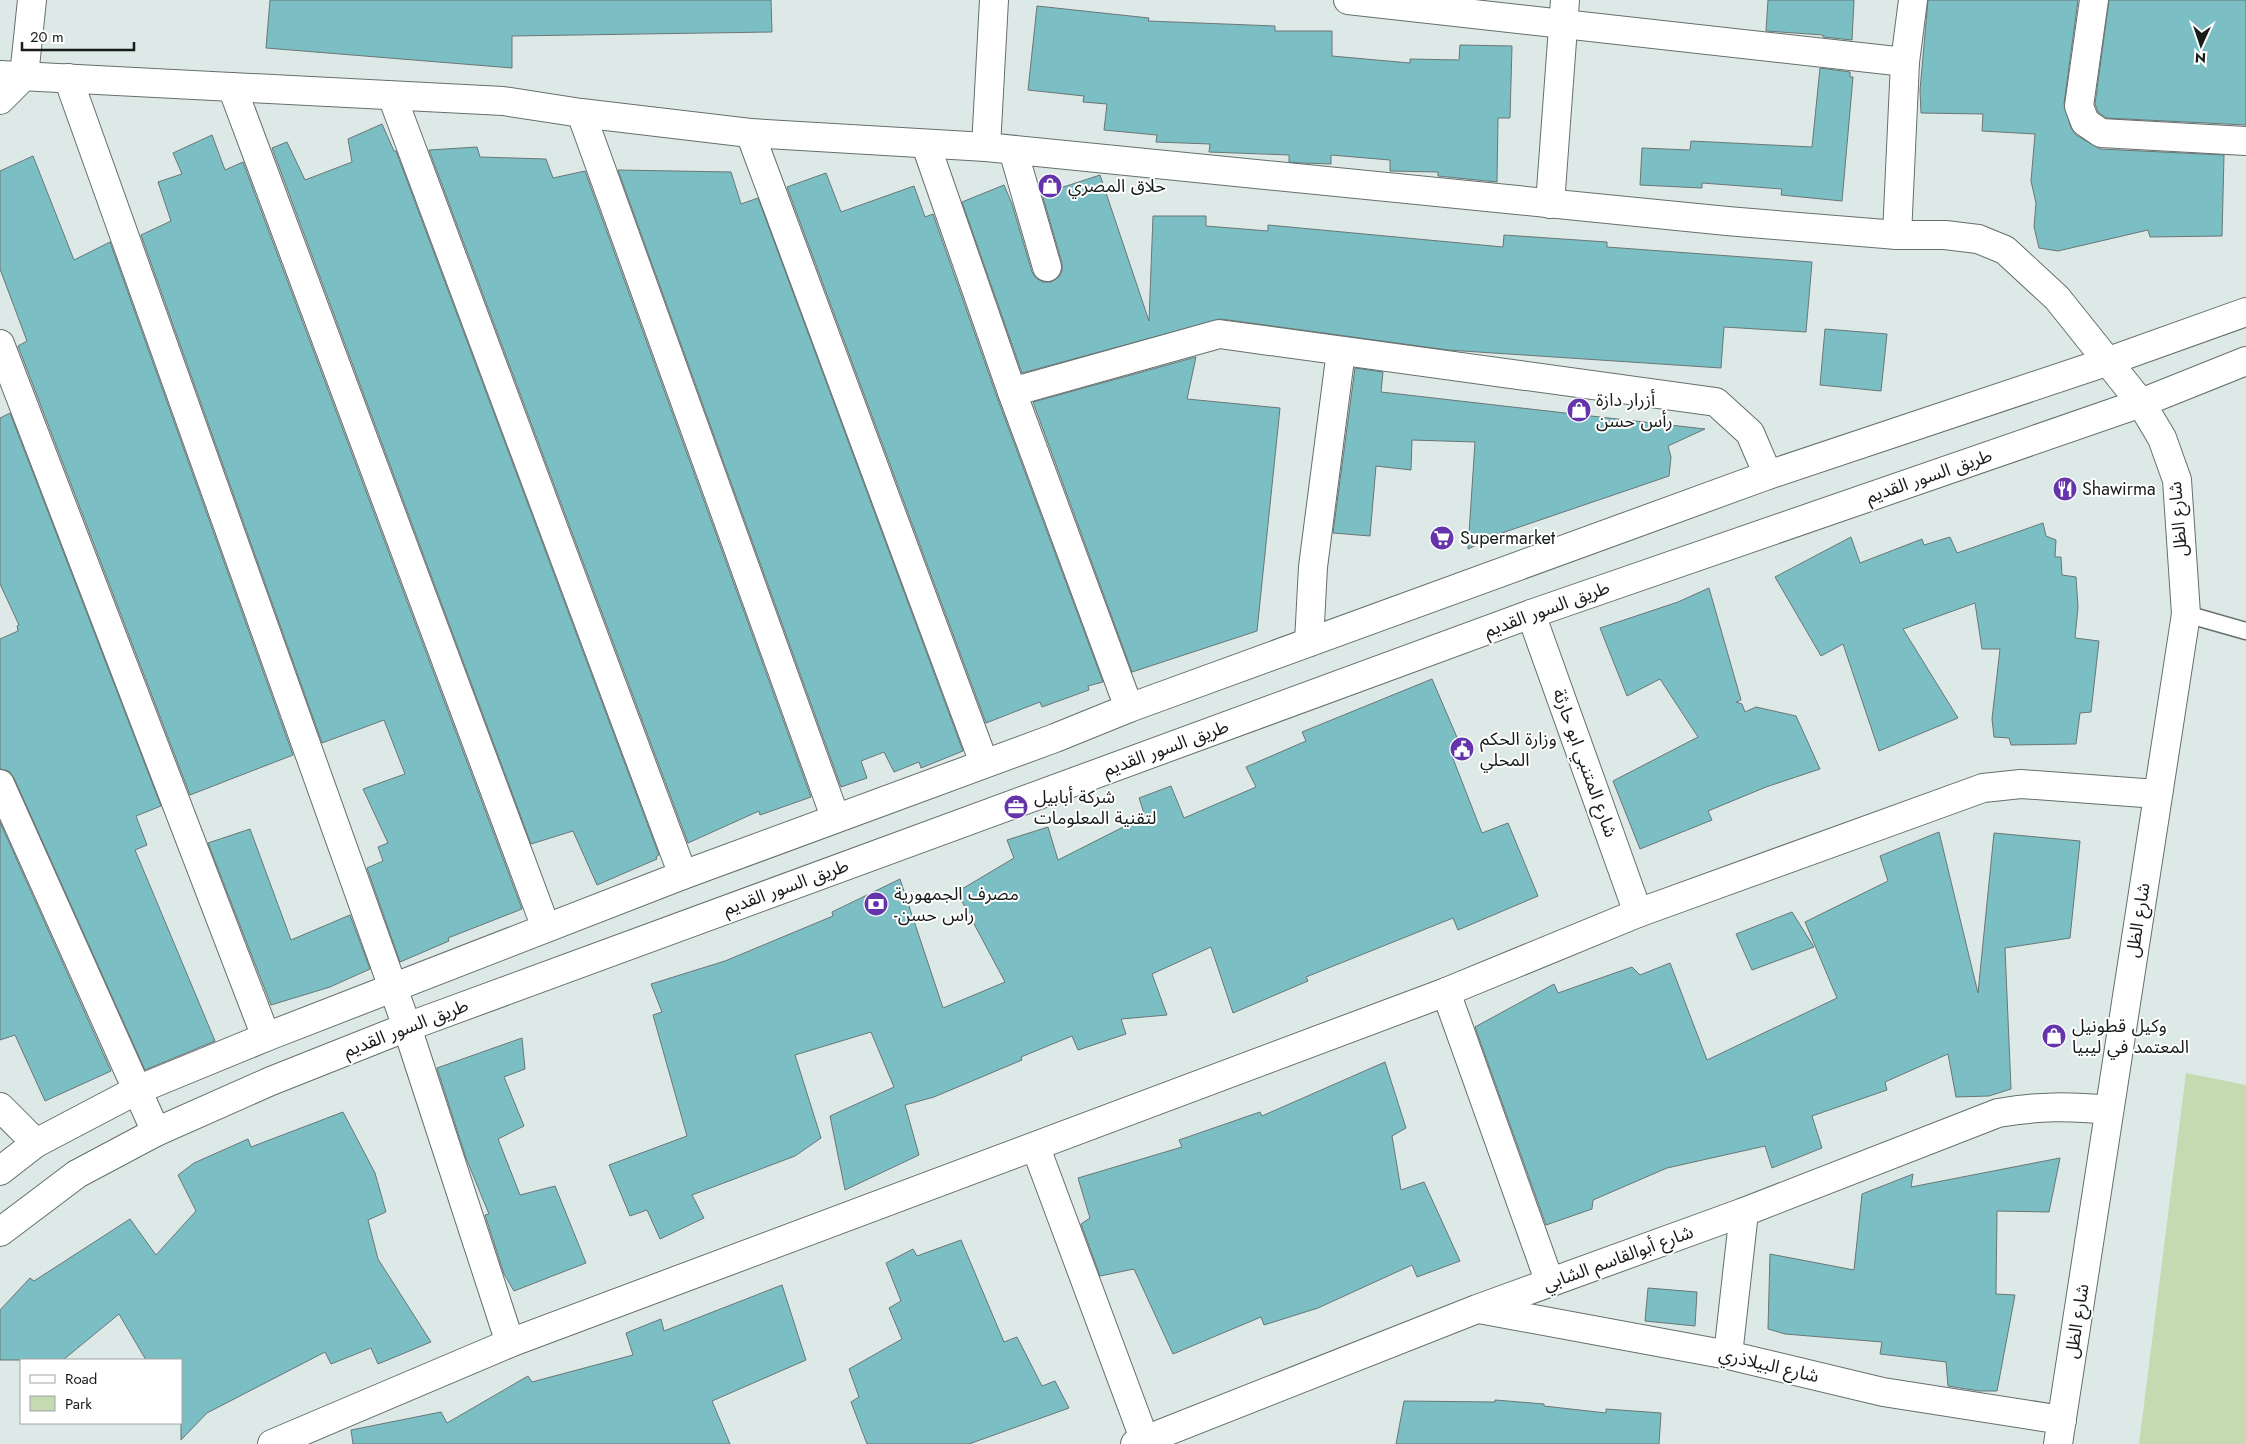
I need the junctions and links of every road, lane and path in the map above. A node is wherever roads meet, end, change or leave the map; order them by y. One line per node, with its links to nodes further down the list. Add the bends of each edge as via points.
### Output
1 (32, 0): 9 (street)
2 (994, 0): 18 (street)
3 (1348, 0): 6 (street)
4 (1913, 0): 8 (street)
5 (2094, 0): 16 (street, via 2079,106 2084,122 2101,133)
6 (1375, 1): 7 (street)
7 (1564, 12): 8 (street); 20 (street)
8 (1905, 62): 21 (street)
9 (12, 76): 10 (street, شارع الظل); 13 (street)
10 (68, 78): 11 (street, شارع الظل); 43 (street)
11 (232, 87): 12 (street, شارع الظل); 42 (street)
12 (392, 96): 14 (street, شارع الظل, via 503,101); 40 (street)
13 (0, 100)
14 (581, 113): 15 (street, شارع الظل); 39 (street)
15 (750, 134): 17 (street, شارع الظل); 36 (street)
16 (2246, 141)
17 (926, 145): 18 (street, شارع الظل); 28 (street)
18 (986, 147): 19 (street, شارع الظل)
19 (1013, 150): 20 (street, شارع الظل); 22 (street)
20 (1550, 204): 21 (street, شارع الظل)
21 (1897, 235): 26 (street, شارع الظل, via 1945,235 1978,240 2005,250 2058,298)
22 (1047, 267)
23 (2246, 312): 26 (street)
24 (0, 344): 46 (street)
25 (1341, 351): 28 (street, via 1219,334); 30 (street, via 1716,402 1750,433); 34 (street, via 1313,567)
26 (2109, 361): 29 (street, شارع الظل); 30 (street)
27 (2246, 361): 29 (street, طريق السور القديم)
28 (1012, 392): 35 (street)
29 (2141, 403): 31 (street, طريق السور القديم); 32 (street, شارع الظل, via 2162,438 2176,480)
30 (1768, 476): 34 (street)
31 (1531, 614): 41 (street, شارع المتنبي ابو حارثة); 45 (street, طريق السور القديم)
32 (2186, 614): 33 (lane); 38 (street, شارع الظل, via 2182,656)
33 (2246, 630)
34 (1309, 642): 35 (street)
35 (1129, 708): 36 (street)
36 (984, 763): 39 (street)
37 (0, 784): 47 (street)
38 (2158, 794): 41 (street, via 2021,784 1983,788); 49 (street, شارع الظل)
39 (835, 817): 40 (street)
40 (683, 875): 42 (street)
41 (1638, 913): 44 (street)
42 (546, 928): 43 (street)
43 (393, 988): 45 (street); 46 (street)
44 (1446, 992): 52 (street); 56 (street)
45 (407, 1027): 50 (street, طريق السور القديم); 58 (street)
46 (266, 1037): 47 (street)
47 (137, 1090): 50 (street); 51 (street)
48 (0, 1107): 51 (street)
49 (2109, 1110): 54 (street, شارع أبوالقاسم الشابي, via 2035,1106 1998,1113); 60 (street, شارع الظل)
50 (156, 1132): 55 (street, طريق السور القديم, via 77,1174)
51 (36, 1143): 53 (street)
52 (1036, 1148): 58 (street); 61 (street)
53 (0, 1171)
54 (1744, 1212): 56 (street, شارع أبوالقاسم الشابي); 59 (street)
55 (2, 1225)
56 (1550, 1283): 57 (street, شارع أبوالقاسم الشابي)
57 (1477, 1309): 59 (street, شارع البيلاذري); 61 (street, شارع أبوالقاسم الشابي)
58 (510, 1343): 62 (street)
59 (1728, 1355): 60 (street, شارع البيلاذري)
60 (2060, 1432)
61 (1140, 1442)
62 (272, 1444)

